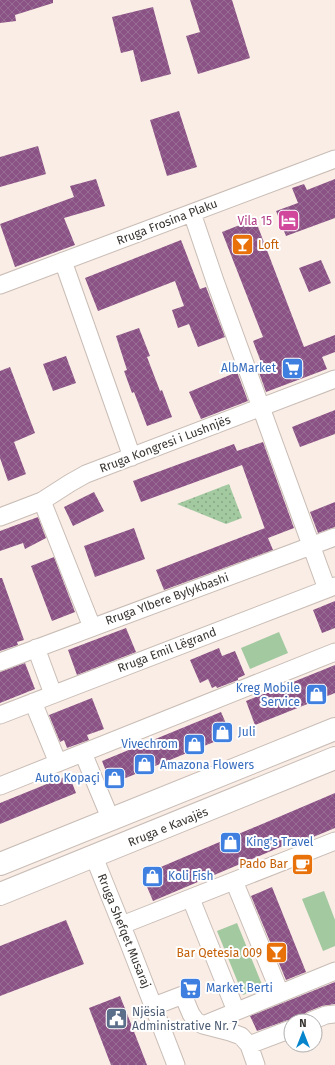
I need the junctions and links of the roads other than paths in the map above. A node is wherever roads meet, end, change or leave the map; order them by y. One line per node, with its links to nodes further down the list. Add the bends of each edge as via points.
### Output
1 (335, 159): 2 (street, Rruga Frosina Plaku)
2 (192, 213): 3 (street, Rruga Frosina Plaku); 6 (street)
3 (63, 261): 4 (street, Rruga Frosina Plaku); 7 (street)
4 (0, 285)
5 (335, 379): 6 (street, Rruga Kongresi i Lushnjës)
6 (262, 408): 7 (street, Rruga Kongresi i Lushnjës); 11 (street)
7 (132, 456): 8 (street, Rruga Kongresi i Lushnjës, via 86,474)
8 (42, 501): 9 (street, Rruga Kongresi i Lushnjës); 13 (street)
9 (0, 517)
10 (335, 537): 11 (street, Rruga Ylbere Bylykbashi)
11 (312, 546): 12 (street); 13 (street, Rruga Ylbere Bylykbashi)
12 (331, 587): 17 (street, Rruga Emil Lëgrand)
13 (92, 627): 14 (street, Rruga Ylbere Bylykbashi)
14 (36, 648): 16 (street, Rruga Ylbere Bylykbashi); 17 (street)
15 (335, 652): 21 (street)
16 (0, 662)
17 (54, 694): 18 (street, Rruga Emil Lëgrand)
18 (33, 702): 19 (street, Rruga Emil Lëgrand); 23 (street)
19 (0, 715)
20 (335, 729): 25 (main road)
21 (83, 753): 23 (street); 25 (street)
22 (335, 758): 27 (main road, Rruga e Kavajës)
23 (58, 763): 24 (street)
24 (0, 786)
25 (111, 820): 28 (main road)
26 (335, 840): 29 (street)
27 (94, 857): 30 (main road, Rruga e Kavajës); 32 (street, Rruga Shefqet Musaraj)
28 (0, 864)
29 (234, 881): 31 (street); 34 (street)
30 (0, 894)
31 (191, 899): 32 (street); 36 (street)
32 (122, 925): 35 (street, Rruga Shefqet Musaraj)
33 (335, 971): 34 (street)
34 (280, 993): 36 (street)
35 (154, 1006): 39 (street, via 183,995 191,1014); 42 (street, Rruga Shefqet Musaraj)
36 (236, 1011): 39 (street)
37 (335, 1014): 38 (street)
38 (323, 1016)
39 (203, 1025): 41 (street, via 240,1036)
40 (283, 1032): 41 (street)
41 (249, 1045): 43 (street)
42 (176, 1065)
43 (256, 1065)

